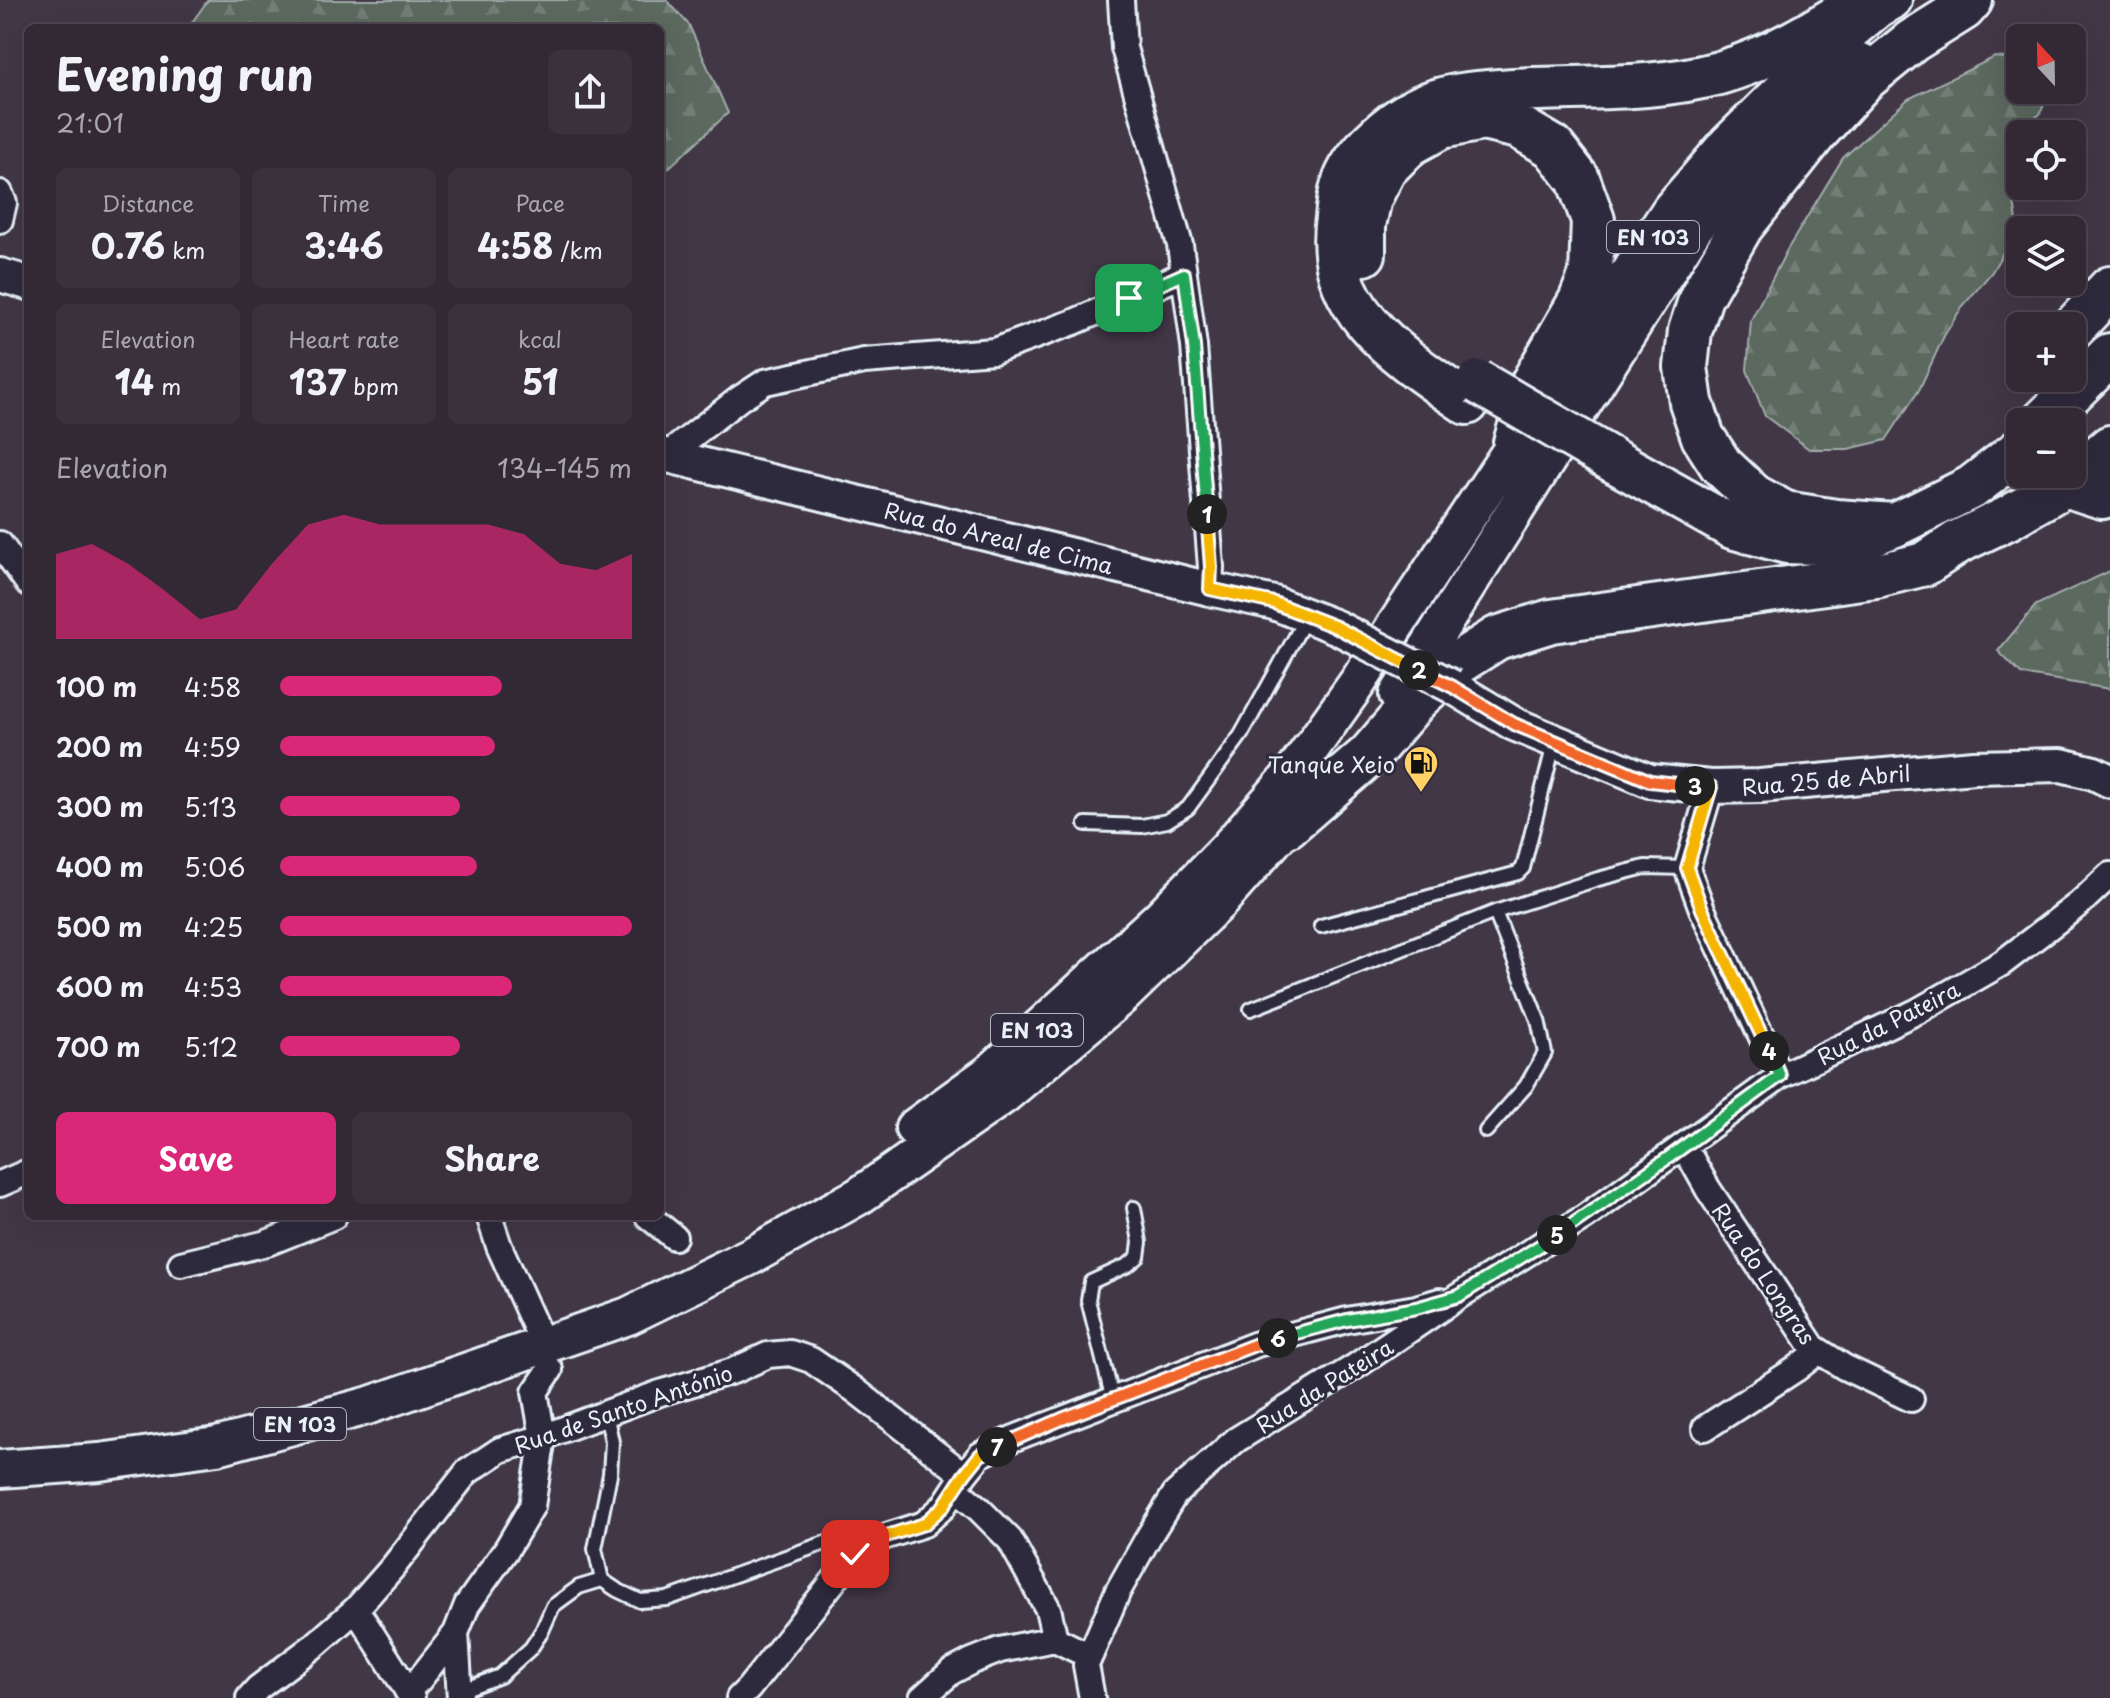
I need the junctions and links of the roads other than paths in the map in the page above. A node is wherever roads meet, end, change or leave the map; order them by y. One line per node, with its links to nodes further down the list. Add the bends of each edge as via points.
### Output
1 (1121, 0): 8 (street, via 1124,48)
2 (1864, 0): 16 (highway, via 1763,58 1717,74 1651,86 1478,92 1435,101 1395,121 1362,151 1342,186 1335,230 1338,267 1351,302 1376,335 1416,368)
3 (1893, 0): 21 (main road, EN 103, via 1788,84 1671,209)
4 (1949, 0): 44 (main road, EN 103, via 1899,31 1806,108 1694,228 1389,710)
5 (1971, 0): 34 (highway, via 1864,80 1815,134 1741,227 1701,297 1690,331 1686,367 1691,402 1703,437 1721,465 1754,496 1785,513)
6 (0, 193): 7 (street)
7 (0, 220)
8 (1184, 274): 24 (street, via 994,351 864,361 765,382); 38 (street, via 1194,346)
9 (0, 275): 10 (main road)
10 (24, 282)
11 (2110, 288): 12 (highway)
12 (2086, 314)
13 (2110, 332): 15 (highway)
14 (2110, 355): 18 (highway)
15 (2086, 356)
16 (1472, 393): 21 (highway, via 1396,320 1375,288 1364,259 1364,225 1385,169 1410,144 1441,127 1483,119 1519,127 1553,147 1578,179 1593,220 1591,274 1533,382); 28 (highway)
17 (2110, 394): 19 (highway)
18 (2056, 408)
19 (2086, 411)
20 (2110, 422): 23 (highway)
21 (1515, 443): 64 (main road, EN 103, via 1294,772 1161,917 990,1073 850,1174 740,1241 624,1304)
22 (2110, 447): 27 (highway)
23 (2086, 450)
24 (664, 454)
25 (2006, 454): 34 (highway, via 1972,487)
26 (664, 455): 38 (main road, Rua do Areal de Cima)
27 (2086, 461)
28 (1607, 470): 34 (highway, via 1732,527 1787,542 1847,544); 35 (highway, via 1717,544 1783,562 1876,562)
29 (2110, 475): 30 (highway, via 2096,487)
30 (2086, 481)
31 (2086, 485): 33 (highway, via 2102,497)
32 (2046, 488): 35 (highway, via 2008,518)
33 (2110, 491)
34 (1895, 525)
35 (1958, 542): 44 (highway, via 1925,564 1876,576 1551,621 1497,638 1456,664 1418,698 1369,755)
36 (0, 544): 37 (street)
37 (24, 577)
38 (1210, 589): 39 (main road, Rua do Areal de Cima, via 1274,603)
39 (1321, 622): 40 (main road, Rua 25 de Abril, bridge); 43 (lane, via 1188,808 1167,821 1142,826)
40 (1555, 741): 42 (main road, Rua 25 de Abril, via 1650,781); 48 (lane, via 1518,873)
41 (2110, 781): 42 (main road, Rua 25 de Abril, via 2046,765)
42 (1711, 787): 45 (street)
43 (1086, 824)
44 (1287, 826): 64 (main road, EN 103, via 1221,900 1123,995 1004,1095 859,1196 628,1316)
45 (1687, 868): 47 (lane, via 1645,867); 50 (street)
46 (2110, 875): 50 (street, Rua da Pateira, via 2002,963 1918,1011)
47 (1495, 912): 49 (lane); 51 (lane, via 1538,1020 1545,1053 1526,1086)
48 (1321, 926)
49 (1251, 1009)
50 (1780, 1076): 52 (street, Rua da Pateira)
51 (1486, 1131)
52 (1684, 1146): 61 (street, Rua da Pateira, via 1585,1217); 63 (street, Rua do Longras, via 1783,1305)
53 (24, 1174): 54 (street)
54 (0, 1184)
55 (1134, 1208): 67 (lane, via 1138,1257 1091,1282 1088,1300)
56 (324, 1220): 60 (street, via 267,1243)
57 (490, 1220): 62 (street)
58 (653, 1220): 59 (street)
59 (674, 1237)
60 (181, 1264)
61 (1459, 1296): 67 (street, via 1257,1344); 78 (street, Rua da Pateira, via 1236,1440 1175,1494 1118,1591)
62 (535, 1326)
63 (1819, 1351): 66 (street, Rua do Longras); 69 (street)
64 (495, 1363): 71 (main road, EN 103, via 367,1406 217,1446)
65 (550, 1370): 70 (street, via 535,1392)
66 (1911, 1399)
67 (1113, 1400): 72 (street, via 980,1455)
68 (606, 1413): 70 (street, Rua de Santo António); 72 (street, Rua de Santo António, via 768,1355 790,1353 811,1360 855,1390); 74 (lane, via 612,1442 610,1474 595,1549)
69 (1705, 1428)
70 (543, 1437): 75 (street, Rua de Santo António, via 500,1450 467,1472); 76 (street, via 532,1506 467,1605)
71 (0, 1469)
72 (959, 1482): 73 (street, via 924,1524); 77 (street, Rua de Santo António, via 1010,1540 1048,1609)
73 (871, 1541): 74 (lane, via 825,1543 667,1599 640,1601); 82 (street)
74 (602, 1580): 80 (lane, via 579,1587 553,1606 531,1648 500,1676)
75 (356, 1609): 79 (street); 81 (street, Rua de Santo António)
76 (456, 1633): 79 (street); 80 (street)
77 (1055, 1639): 78 (street); 83 (street, via 972,1661)
78 (1091, 1654): 84 (street, Rua da Pateira, via 1086,1665)
79 (410, 1694)
80 (460, 1695)
81 (249, 1698)
82 (739, 1698)
83 (922, 1698)
84 (1092, 1698)

